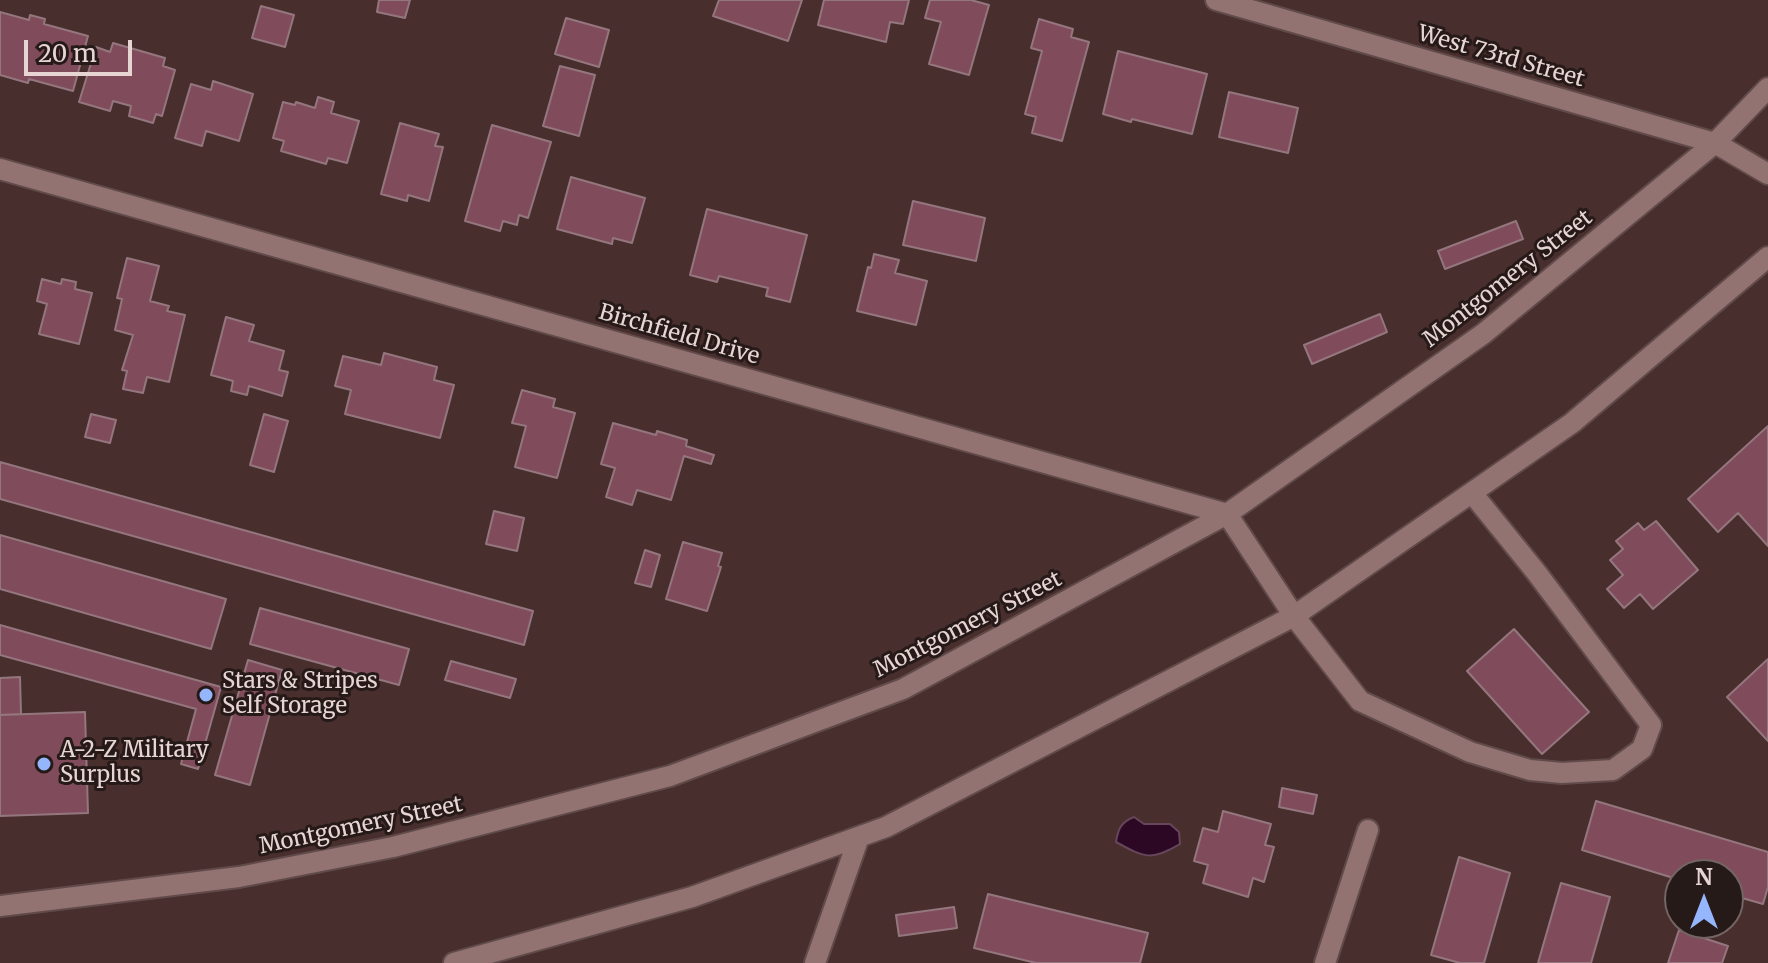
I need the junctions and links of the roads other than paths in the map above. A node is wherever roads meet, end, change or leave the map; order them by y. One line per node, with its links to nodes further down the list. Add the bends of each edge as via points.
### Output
1 (1216, 0): 3 (street, West 73rd Street)
2 (1768, 88): 3 (street, Montgomery Street)
3 (1715, 143): 5 (street, West 73rd Street); 8 (street, Montgomery Street, via 1483,334)
4 (0, 169): 8 (street, Birchfield Drive)
5 (1768, 174)
6 (1768, 257): 7 (street, via 1572,423)
7 (1472, 493): 9 (street); 9 (street, via 1651,725 1642,749 1613,770 1530,770 1470,752 1360,701)
8 (1227, 514): 9 (street); 12 (street, Montgomery Street, via 903,689 670,776 393,847 239,877)
9 (1294, 616): 11 (street)
10 (1368, 830): 15 (street)
11 (859, 837): 13 (street, via 692,897); 14 (street)
12 (0, 906)
13 (454, 963)
14 (815, 963)
15 (1325, 963)

